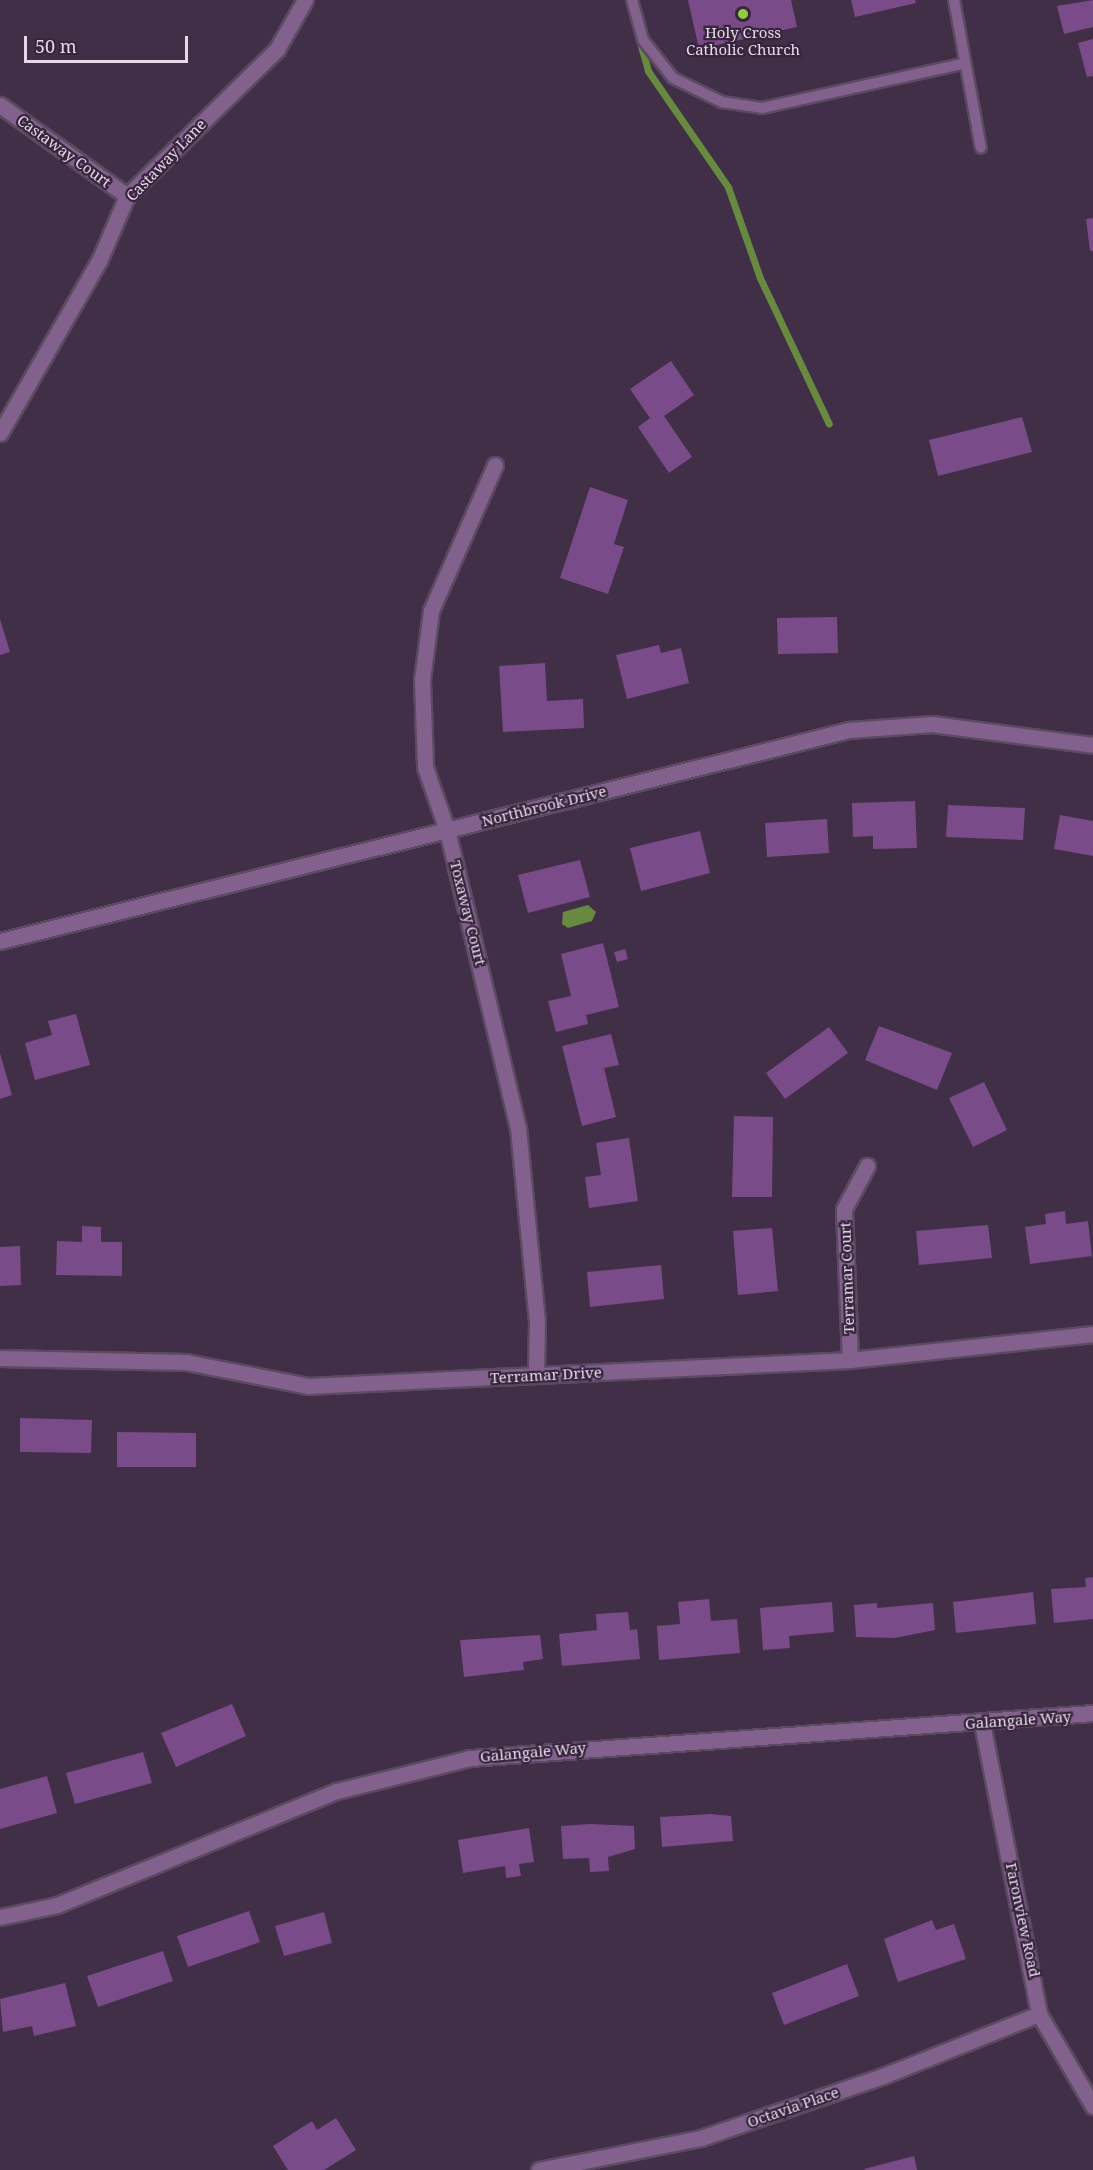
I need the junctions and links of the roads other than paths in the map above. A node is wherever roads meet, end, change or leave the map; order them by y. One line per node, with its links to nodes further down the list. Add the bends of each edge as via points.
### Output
1 (305, 0): 7 (street, Castaway Lane, via 277,49)
2 (632, 0): 4 (lane, via 643,40 673,78 722,102 762,108)
3 (954, 0): 4 (lane)
4 (962, 64): 6 (lane)
5 (0, 105): 7 (street, Castaway Court)
6 (981, 148)
7 (128, 196): 8 (street, Castaway Lane, via 99,261)
8 (0, 433)
9 (495, 465): 11 (street, Toxaway Court, via 431,611 428,633 422,679 425,767)
10 (1093, 745): 11 (street, Northbrook Drive, via 932,724 849,730)
11 (447, 830): 12 (street, Northbrook Drive); 17 (street, Toxaway Court, via 518,1128 537,1322)
12 (0, 941)
13 (867, 1166): 16 (street, Terramar Court, via 844,1209)
14 (1093, 1334): 16 (street, Terramar Drive)
15 (0, 1358): 17 (street, Terramar Drive, via 186,1362 308,1386)
16 (850, 1360): 17 (street, Terramar Drive)
17 (536, 1375)
18 (1093, 1713): 19 (street, Galangale Way)
19 (982, 1723): 20 (street, Galangale Way, via 470,1758 337,1791 57,1905); 21 (street, Faronview Road)
20 (0, 1917)
21 (1039, 2014): 22 (street, Faronview Road); 23 (street, Octavia Place, via 884,2076 702,2138)
22 (1093, 2106)
23 (539, 2170)

